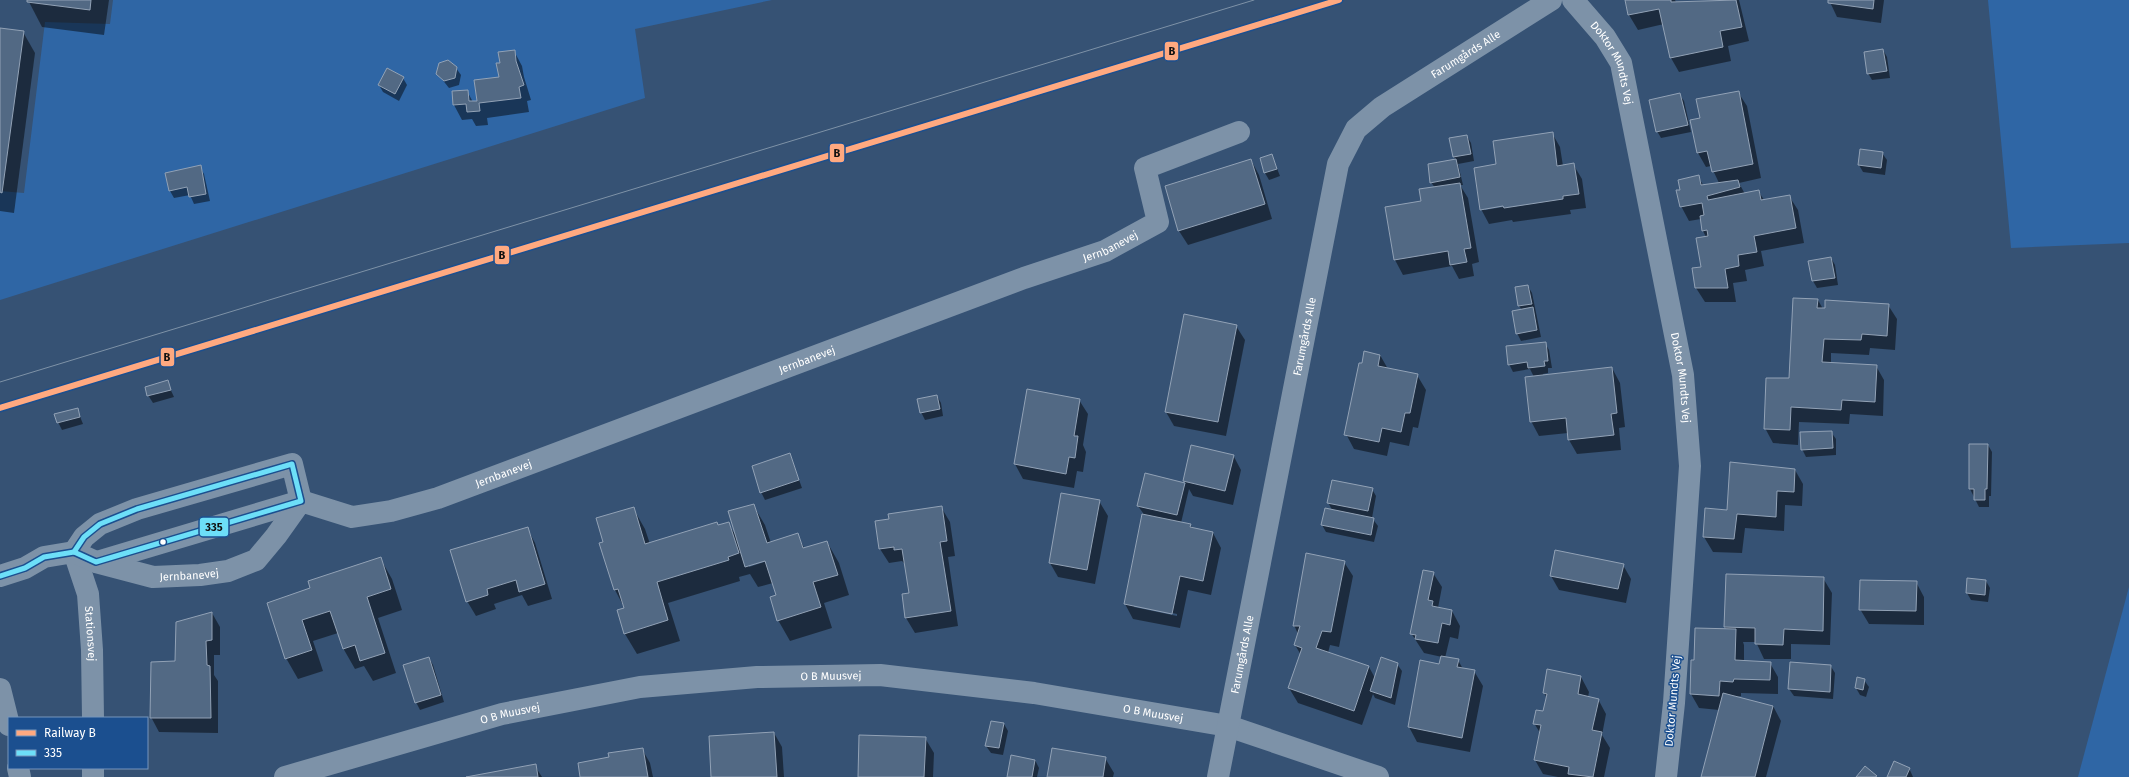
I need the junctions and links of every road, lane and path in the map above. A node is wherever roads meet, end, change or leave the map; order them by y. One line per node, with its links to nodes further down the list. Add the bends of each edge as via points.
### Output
1 (1551, 0): 11 (street, Farumgårds Alle, via 1382,107 1356,129 1338,164)
2 (1573, 0): 15 (street, Doktor Mundts Vej, via 1605,37 1621,63 1683,375 1690,466 1674,703)
3 (1239, 132): 4 (street, Jernbanevej, via 1145,168 1158,222 1105,251 1024,278 438,498 391,511 352,517)
4 (301, 501): 5 (street, via 292,464 137,509 100,524 84,537); 6 (street); 6 (street, Jernbanevej, via 256,560 228,571 153,577)
5 (74, 552): 6 (street, Jernbanevej); 7 (street, via 44,557 25,568); 9 (street, Stationsvej, via 88,594)
6 (96, 562)
7 (0, 576)
8 (0, 689): 10 (street)
9 (93, 717)
10 (8, 721)
11 (1228, 726): 12 (street, O B Muusvej, via 1034,693 880,676 757,677 640,687 502,714); 13 (street, Farumgårds Alle); 14 (street, O B Muusvej)
12 (285, 777)
13 (1218, 777)
14 (1378, 777)
15 (1666, 777)

